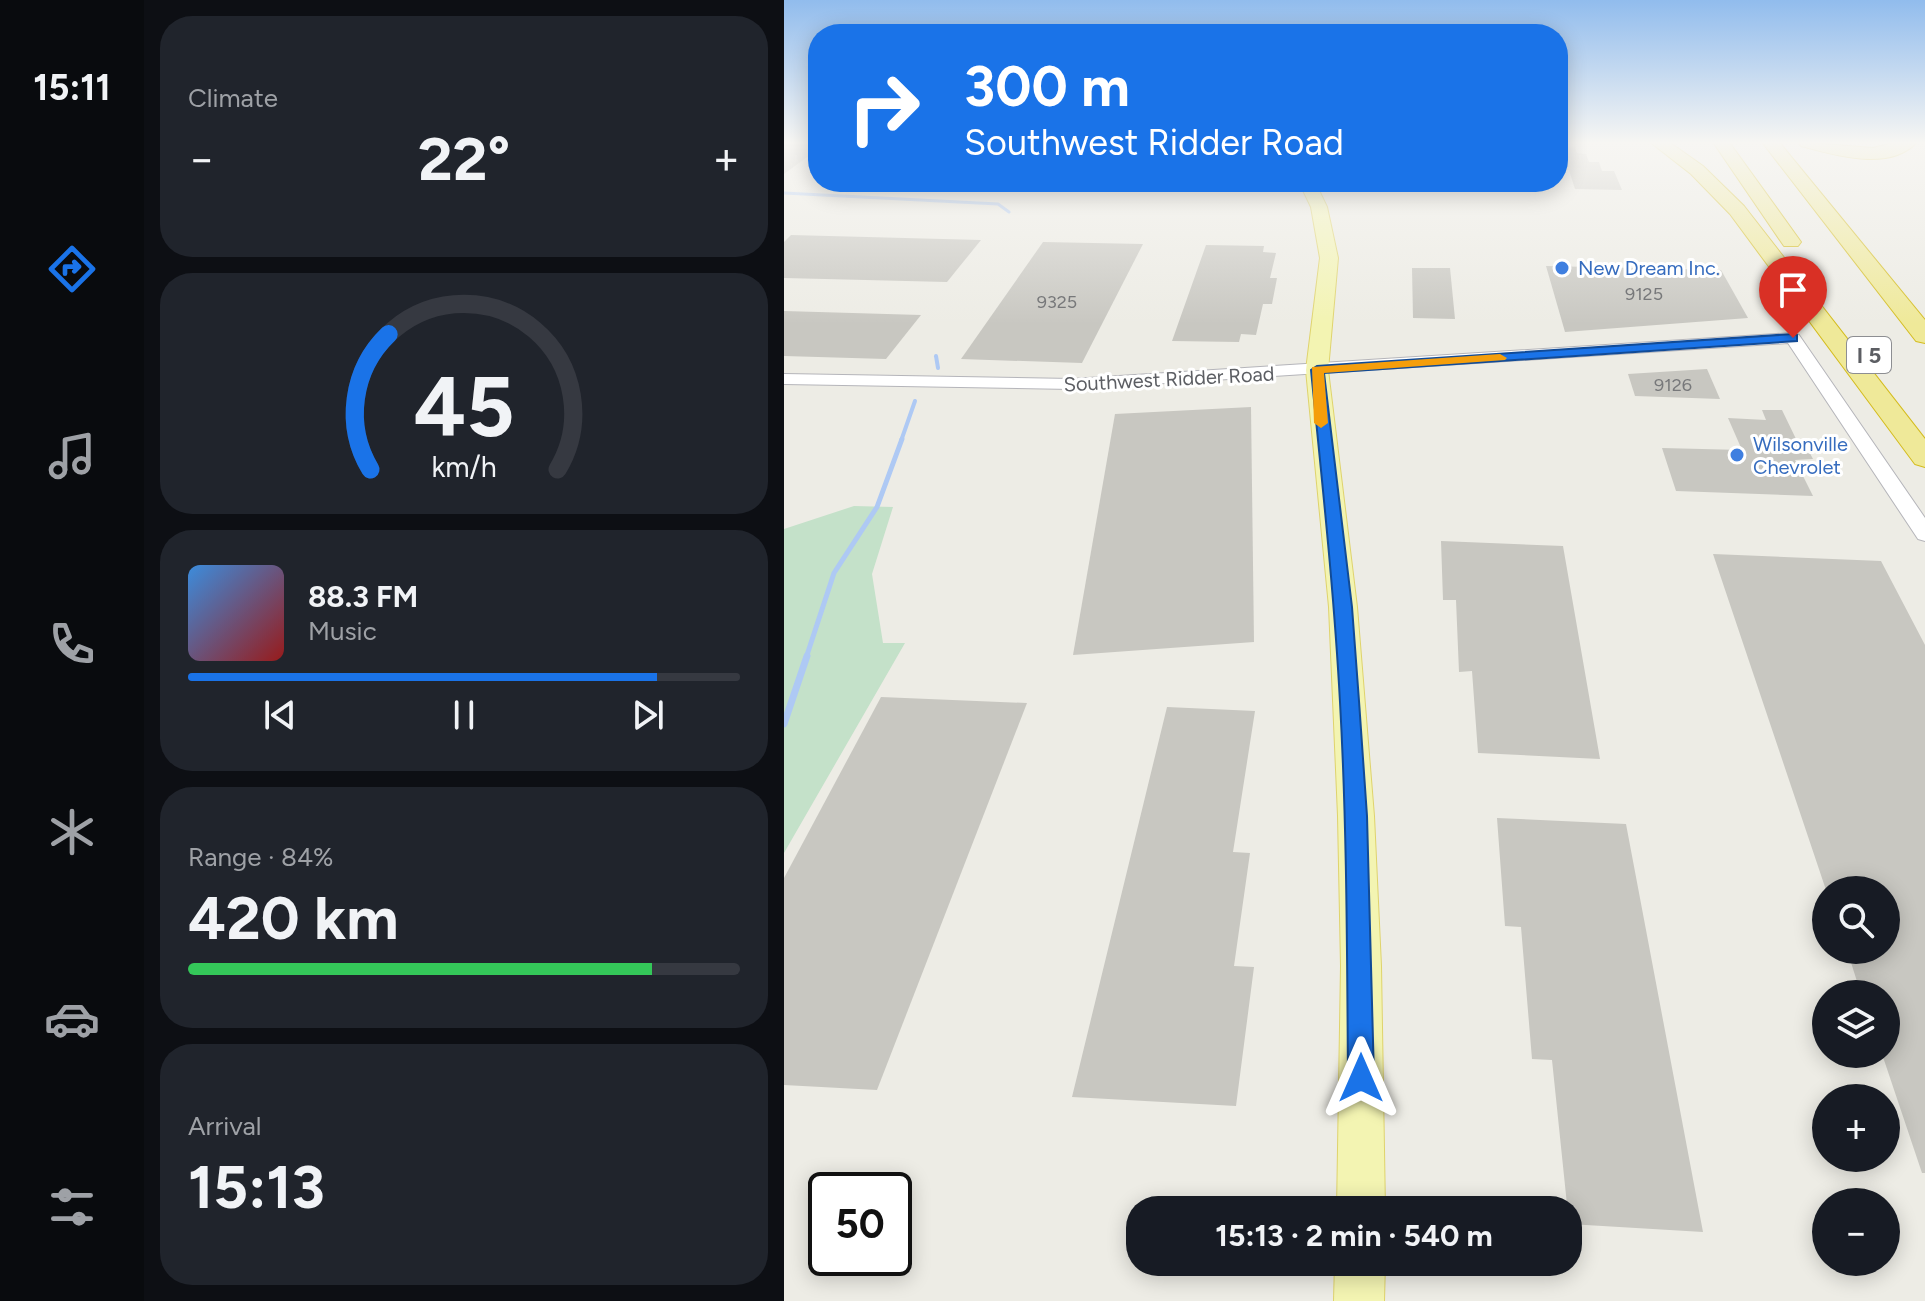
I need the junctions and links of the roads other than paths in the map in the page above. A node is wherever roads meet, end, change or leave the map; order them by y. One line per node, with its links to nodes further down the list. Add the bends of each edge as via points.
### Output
1 (1317, 203): 6 (main road, via 1329,258)
2 (1730, 203): 9 (highway, I 5)
3 (1764, 203): 8 (highway, I 5)
4 (1819, 203): 5 (highway, I 5)
5 (1925, 336)
6 (1317, 370): 7 (street, Southwest Ridder Road, via 1051,385); 10 (street, Southwest Ridder Road, via 1793,338); 11 (main road, via 1343,607 1356,802)
7 (784, 379)
8 (1925, 437)
9 (1925, 458)
10 (1925, 534)
11 (1361, 1196)
12 (1360, 1276): 13 (main road)
13 (1359, 1301)

